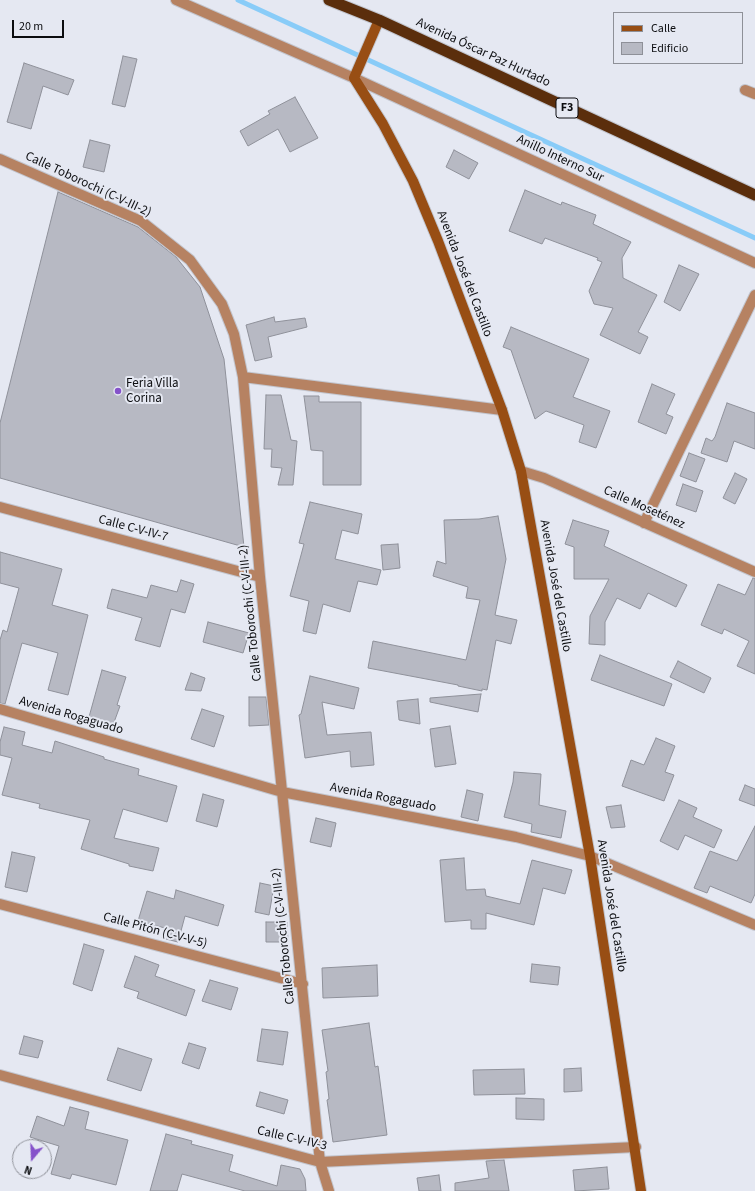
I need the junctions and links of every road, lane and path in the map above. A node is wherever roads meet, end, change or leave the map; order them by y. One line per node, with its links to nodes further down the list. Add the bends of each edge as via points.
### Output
1 (176, 0): 4 (street, Anillo Interno Sur)
2 (329, 0): 3 (highway, Avenida Óscar Paz Hurtado / F3)
3 (379, 20): 4 (main road); 8 (highway, Avenida Óscar Paz Hurtado / F3)
4 (354, 78): 9 (street, Anillo Interno Sur); 12 (main road, Avenida José del Castillo, via 413,181)
5 (745, 90): 6 (street)
6 (755, 94)
7 (0, 158): 11 (street, Calle Toborochi (C-V-III-2), via 141,221 190,260 222,304 234,334)
8 (755, 195)
9 (755, 262)
10 (755, 295): 15 (street)
11 (243, 377): 12 (street); 17 (street, Calle Toborochi (C-V-III-2))
12 (502, 410): 13 (main road, Avenida José del Castillo)
13 (521, 471): 15 (street, Calle Moseténez, via 544,478); 20 (main road, Avenida José del Castillo)
14 (0, 507): 17 (street, Calle C-V-IV-7)
15 (644, 523): 16 (street, Calle Moseténez)
16 (755, 572)
17 (260, 577): 19 (street, Calle Toborochi (C-V-III-2))
18 (0, 709): 19 (street, Avenida Rogaguado)
19 (282, 792): 20 (street, Avenida Rogaguado, via 516,837); 23 (street, Calle Toborochi (C-V-III-2))
20 (590, 856): 22 (street, Avenida Rogaguado); 25 (main road, Avenida José del Castillo)
21 (0, 904): 23 (street, Calle Pitón (C-V-V-5))
22 (755, 925)
23 (303, 984): 26 (street, Calle Toborochi (C-V-III-2))
24 (0, 1074): 26 (street, Calle C-V-IV-3)
25 (636, 1147): 26 (street, Calle C-V-IV-3); 28 (main road, Avenida José del Castillo)
26 (320, 1162): 27 (street, Calle Toborochi (C-V-III-2))
27 (329, 1191)
28 (641, 1191)

